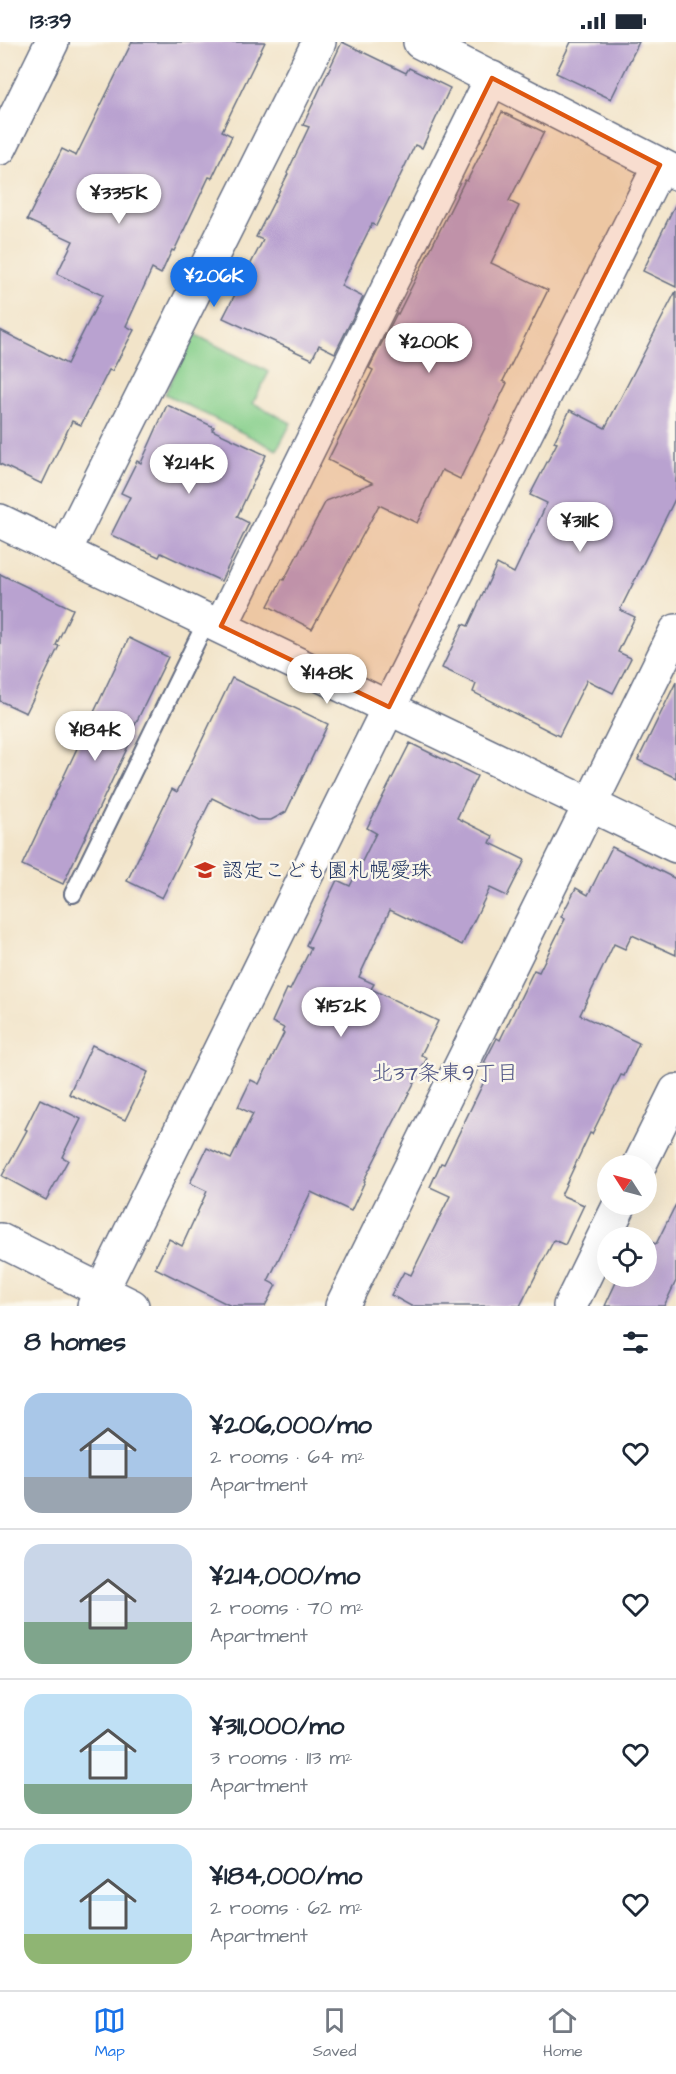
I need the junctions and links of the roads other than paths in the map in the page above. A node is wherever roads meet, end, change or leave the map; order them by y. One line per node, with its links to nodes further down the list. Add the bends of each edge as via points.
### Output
1 (51, 42): 5 (street)
2 (319, 42): 8 (street)
3 (420, 42): 4 (street)
4 (492, 78): 6 (street); 9 (street)
5 (0, 148)
6 (668, 169): 11 (street)
7 (0, 521): 8 (street)
8 (64, 552): 9 (street)
9 (214, 623): 11 (street); 14 (lane)
10 (676, 632): 12 (street)
11 (389, 707): 12 (street); 19 (street)
12 (591, 804): 13 (street); 21 (street)
13 (676, 846)
14 (73, 894)
15 (676, 1091): 16 (street)
16 (644, 1155)
17 (615, 1215): 22 (street)
18 (0, 1240): 19 (street)
19 (98, 1298): 20 (street)
20 (132, 1306)
21 (342, 1306)
22 (570, 1306)

